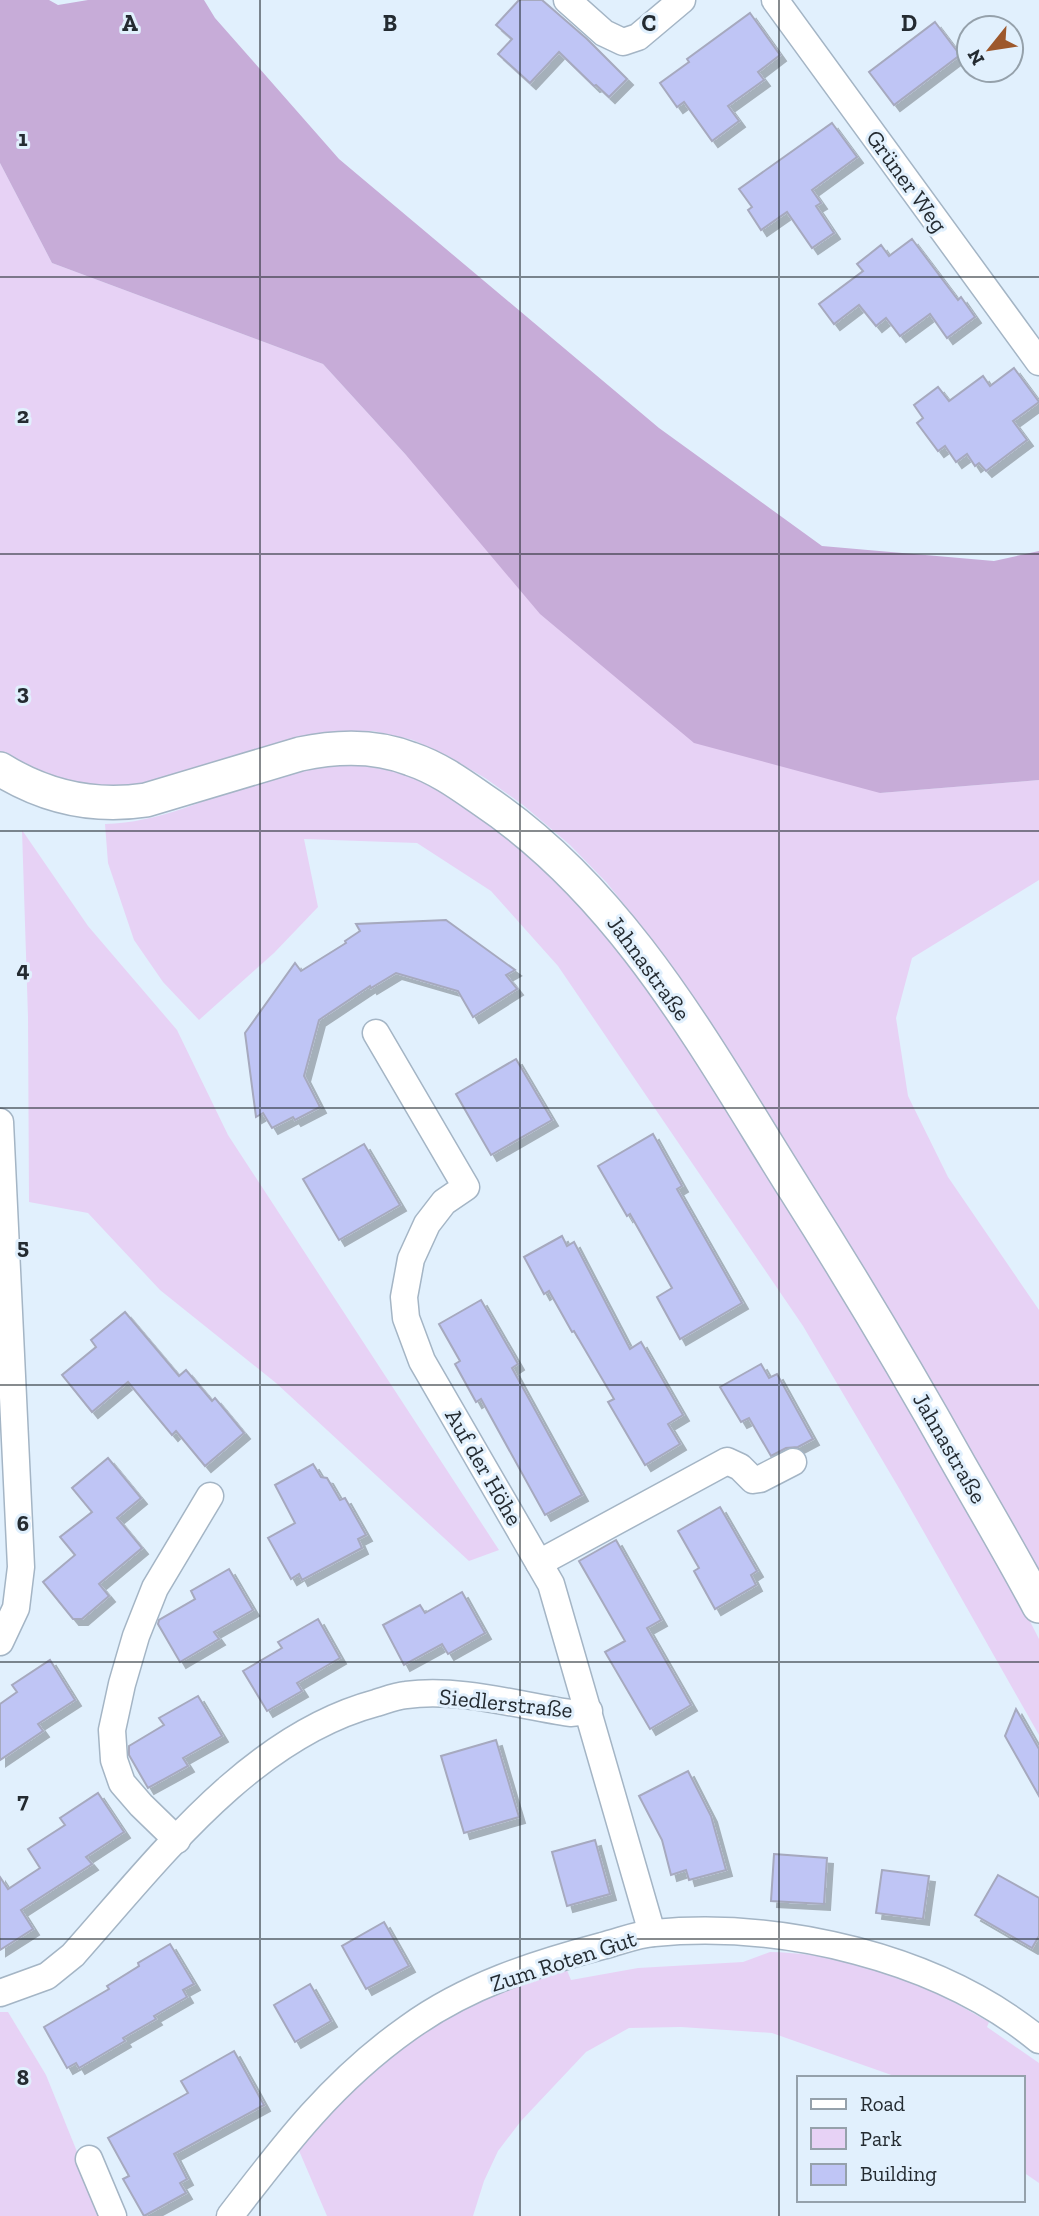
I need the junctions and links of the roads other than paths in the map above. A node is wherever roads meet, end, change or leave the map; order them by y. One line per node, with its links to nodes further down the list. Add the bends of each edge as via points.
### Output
1 (566, 0): 2 (street, via 623,43 638,37)
2 (682, 0)
3 (775, 0): 4 (street, Grüner Weg)
4 (1039, 362)
5 (0, 769): 11 (street, Jahnastraße, via 65,798 122,803 300,754 349,748 410,758 507,816 601,903 669,994 824,1235)
6 (376, 1033): 10 (street, Auf der Höhe, via 466,1187 444,1202 427,1224 411,1259 404,1297 406,1318 422,1361)
7 (0, 1122): 12 (street, via 21,1567 16,1608)
8 (793, 1461): 10 (street, via 753,1480 727,1461)
9 (210, 1496): 14 (street, via 155,1588 121,1684 111,1730 122,1783)
10 (539, 1563): 13 (street, Auf der Höhe, via 559,1606)
11 (1039, 1606)
12 (0, 1642)
13 (589, 1711): 14 (street, Siedlerstraße, via 570,1713 452,1694 406,1695 365,1706 306,1731 243,1776); 15 (street, Auf der Höhe)
14 (177, 1840): 16 (street, Siedlerstraße, via 73,1955 47,1976)
15 (652, 1933): 17 (street, via 741,1932 862,1952 950,1985); 20 (street, Zum Roten Gut, via 498,1979 409,2027 313,2111)
16 (0, 1993)
17 (1039, 2040)
18 (89, 2159): 19 (street)
19 (113, 2216)
20 (230, 2216)

